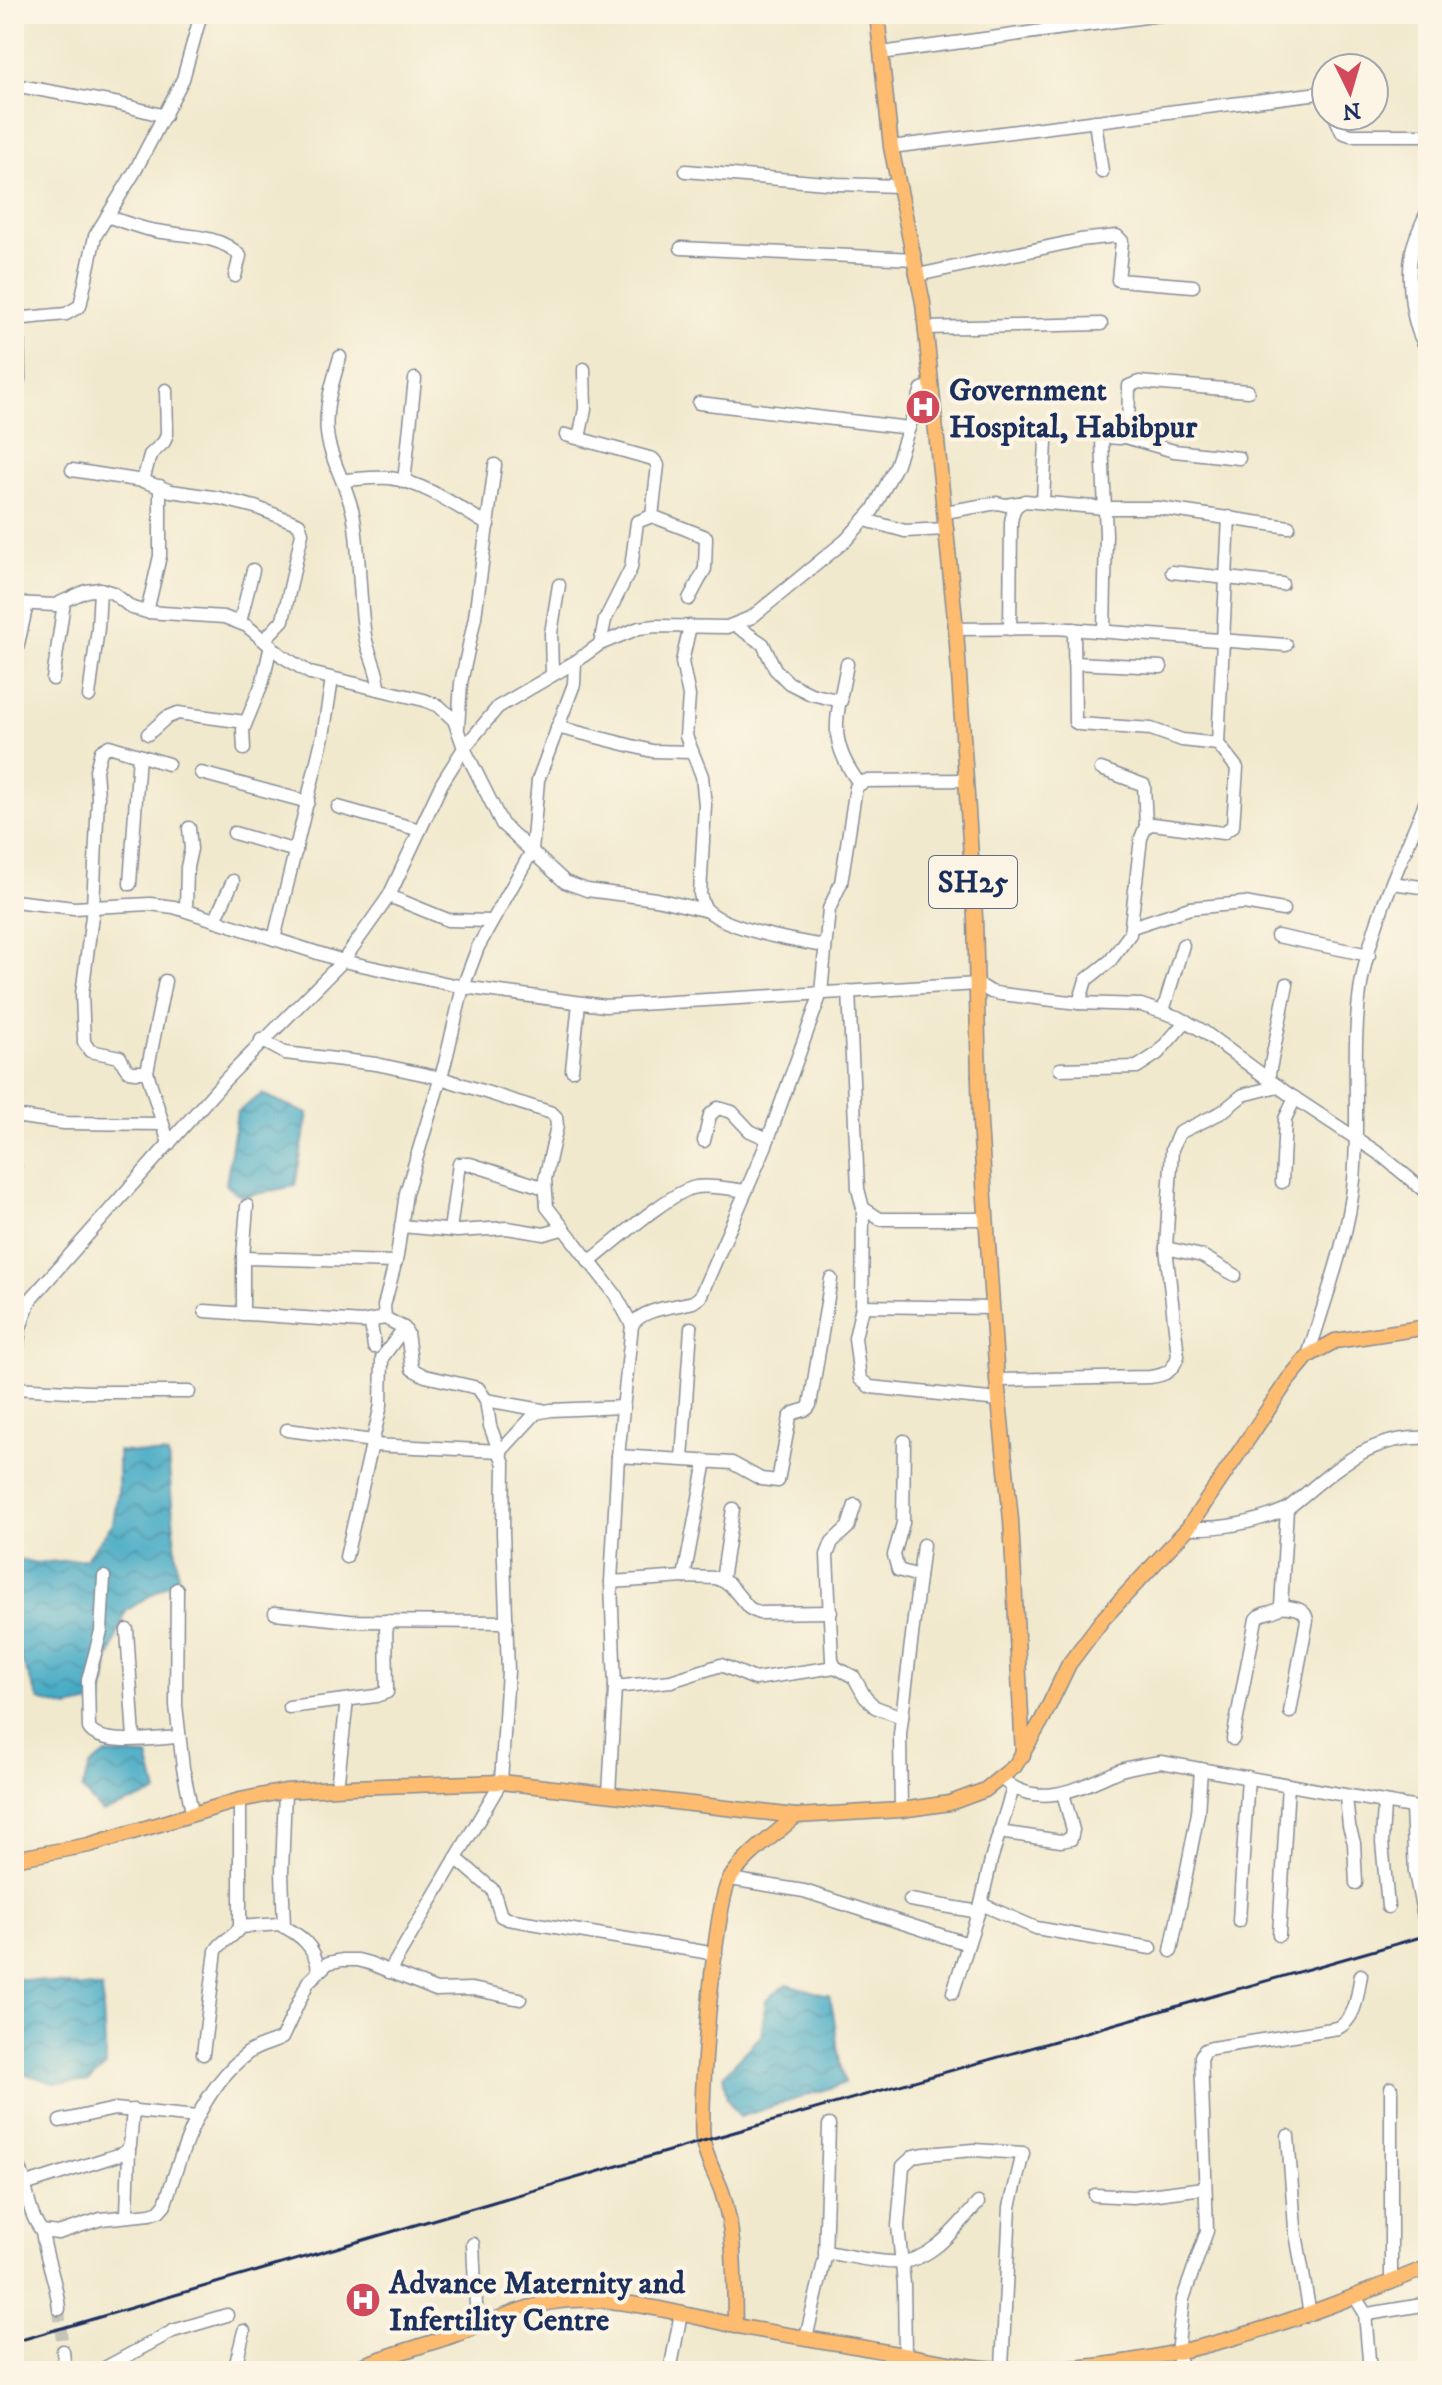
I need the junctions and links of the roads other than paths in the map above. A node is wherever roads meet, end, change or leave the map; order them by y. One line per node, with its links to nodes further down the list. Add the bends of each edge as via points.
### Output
1 (201, 14): 7 (street, via 183,79)
2 (877, 14): 4 (main road, SH25)
3 (1167, 14): 4 (street)
4 (881, 53): 11 (main road, SH25)
5 (14, 85): 7 (street)
6 (1310, 94): 8 (street)
7 (165, 116): 16 (street)
8 (1095, 121): 11 (street); 13 (street)
9 (1342, 132): 10 (street)
10 (1428, 135)
11 (891, 147): 14 (main road, SH25)
12 (686, 171): 14 (street)
13 (1102, 172)
14 (898, 186): 18 (main road, SH25)
15 (1428, 210): 25 (street, via 1411,255 1413,311)
16 (107, 216): 20 (street, via 232,249 240,256); 22 (street, via 95,236 80,306 66,314)
17 (681, 248): 18 (street)
18 (915, 259): 19 (main road, SH25)
19 (918, 275): 21 (street, via 1117,236 1122,241 1118,280); 24 (main road, SH25)
20 (235, 276)
21 (1193, 286)
22 (16, 319): 28 (street)
23 (1101, 324): 24 (street)
24 (925, 328): 30 (main road, SH25)
25 (1428, 349)
26 (340, 357): 40 (street, via 326,422)
27 (584, 369): 48 (street, via 585,409 573,436 655,461 659,473)
28 (19, 379)
29 (415, 379): 42 (street)
30 (932, 386): 34 (street, via 922,389); 47 (main road, SH25)
31 (166, 390): 41 (street, via 167,434 152,451)
32 (1248, 391): 35 (street, via 1133,383 1128,389)
33 (699, 403): 34 (street)
34 (909, 428): 50 (street, via 896,466)
35 (1125, 437): 37 (street, via 1174,451); 46 (street, via 1102,439)
36 (1046, 442): 44 (street)
37 (1239, 458)
38 (495, 465): 51 (street)
39 (72, 470): 41 (street)
40 (344, 480): 42 (street); 83 (street, via 354,519 366,641)
41 (143, 481): 43 (street)
42 (404, 482): 51 (street)
43 (160, 486): 63 (street, via 160,556); 72 (street, via 255,507 299,524 302,533 287,607)
44 (1043, 501): 45 (street); 46 (street)
45 (1018, 503): 47 (street); 68 (street, via 1011,522)
46 (1105, 508): 49 (street); 70 (street)
47 (945, 512): 53 (main road, SH25)
48 (652, 516): 60 (street, via 706,537 705,569); 73 (street, via 637,522 631,568 605,620)
49 (1229, 517): 52 (street); 56 (street)
50 (865, 520): 53 (street, via 905,531); 65 (street, via 829,555)
51 (488, 525): 87 (street)
52 (1289, 527)
53 (947, 529): 67 (main road, SH25)
54 (253, 570): 64 (street)
55 (1172, 572): 56 (street)
56 (1225, 580): 57 (street); 71 (street)
57 (1282, 584)
58 (559, 585): 80 (street, via 551,633)
59 (100, 589): 61 (street); 63 (street); 84 (street)
60 (689, 599)
61 (64, 602): 62 (street); 81 (street)
62 (20, 603): 75 (street)
63 (147, 612): 64 (street)
64 (240, 622): 72 (street)
65 (735, 625): 66 (street); 85 (street, via 763,644 789,683)
66 (690, 626): 73 (street, via 639,628); 93 (street, via 682,662 689,690 686,736)
67 (956, 629): 68 (street); 98 (main road, SH25)
68 (1010, 629): 69 (street)
69 (1074, 629): 70 (street); 77 (street)
70 (1104, 631): 71 (street)
71 (1222, 640): 74 (street); 90 (street)
72 (267, 643): 82 (street, via 310,673); 86 (street, via 263,681)
73 (600, 644): 76 (street)
74 (1286, 645)
75 (14, 662)
76 (575, 662): 80 (street); 88 (street, via 574,684)
77 (1074, 663): 79 (street); 90 (street, via 1075,722 1151,729)
78 (847, 664): 85 (street)
79 (1161, 667)
80 (552, 675): 91 (street, via 498,707)
81 (53, 679)
82 (332, 679): 83 (street); 101 (street)
83 (379, 689): 87 (street, via 439,706)
84 (89, 696)
85 (841, 701): 99 (street, via 837,743)
86 (245, 722): 89 (street, via 178,713); 92 (street)
87 (458, 727): 91 (street)
88 (557, 727): 93 (street, via 652,751); 108 (street, via 538,780)
89 (148, 734)
90 (1218, 744): 103 (street, via 1237,768 1229,831)
91 (464, 748): 105 (street); 108 (street, via 497,816)
92 (244, 749)
93 (691, 752): 118 (street, via 702,776 700,894)
94 (139, 755): 95 (street); 111 (street); 115 (street, via 109,746 101,751)
95 (168, 764)
96 (1101, 769): 103 (street, via 1144,785)
97 (201, 773): 101 (street)
98 (966, 780): 99 (street); 129 (main road, SH25)
99 (859, 783): 125 (street)
100 (1428, 796): 110 (street)
101 (308, 802): 107 (street)
102 (338, 807): 105 (street)
103 (1146, 826): 121 (street)
104 (189, 828): 116 (street)
105 (420, 830): 113 (street)
106 (234, 833): 107 (street)
107 (296, 851): 123 (street)
108 (532, 851): 118 (street, via 575,887); 120 (street)
109 (233, 881): 119 (street)
110 (1392, 883): 112 (street); 126 (street)
111 (130, 884)
112 (1428, 888)
113 (389, 896): 120 (street, via 448,920); 127 (street)
114 (14, 901): 115 (street)
115 (93, 908): 116 (street, via 150,904); 141 (street, via 82,994 84,1042 90,1051 120,1057 128,1072)
116 (186, 910): 119 (street)
117 (1283, 910): 121 (street, via 1244,903 1190,908)
118 (708, 911): 125 (street, via 776,939)
119 (215, 920): 123 (street)
120 (492, 921): 131 (street)
121 (1132, 927): 135 (street, via 1110,961 1086,980)
122 (1277, 936): 126 (street)
123 (274, 939): 127 (street)
124 (1183, 945): 136 (street)
125 (825, 946): 133 (street)
126 (1369, 955): 147 (street, via 1355,1046)
127 (343, 961): 131 (street); 138 (street)
128 (165, 981): 141 (street)
129 (978, 984): 132 (street); 135 (street, via 1001,994); 157 (main road, SH25)
130 (1287, 984): 143 (street)
131 (463, 987): 134 (street); 142 (street)
132 (849, 991): 133 (street); 156 (street)
133 (821, 993): 134 (street, via 624,1006); 148 (street)
134 (579, 1003): 140 (street)
135 (1079, 1003): 136 (street)
136 (1163, 1011): 137 (street)
137 (1186, 1021): 139 (street, via 1157,1054 1137,1067); 143 (street)
138 (261, 1040): 142 (street, via 285,1053); 150 (street)
139 (1060, 1069)
140 (572, 1070)
141 (147, 1072): 146 (street)
142 (441, 1078): 152 (street, via 556,1117); 158 (street)
143 (1273, 1083): 144 (street); 161 (street, via 1179,1133 1172,1149)
144 (1295, 1098): 147 (street); 151 (street, via 1285,1119)
145 (14, 1116): 146 (street, via 64,1123)
146 (162, 1124): 150 (street)
147 (1355, 1137): 154 (street); 180 (street, via 1345,1231)
148 (768, 1139): 149 (street, via 718,1108 710,1115); 153 (street)
149 (704, 1141)
150 (169, 1144): 172 (street, via 41,1286)
151 (1282, 1182)
152 (545, 1188): 159 (street, via 547,1207); 160 (street, via 459,1164)
153 (746, 1191): 164 (street, via 687,1190); 175 (street, via 700,1297 637,1317)
154 (1428, 1194)
155 (247, 1206): 162 (street)
156 (863, 1208): 157 (street, via 880,1219); 167 (street)
157 (986, 1219): 168 (main road, SH25)
158 (401, 1226): 160 (street); 163 (street)
159 (562, 1229): 160 (street, via 544,1234 507,1228); 164 (street)
160 (450, 1230)
161 (1166, 1248): 165 (street, via 1202,1256); 182 (street, via 1178,1348 1169,1373)
162 (243, 1258): 163 (street); 170 (street)
163 (396, 1262): 171 (street)
164 (589, 1262): 175 (street)
165 (1235, 1275)
166 (831, 1279): 196 (street, via 810,1405 790,1417 780,1479 768,1481 738,1464)
167 (862, 1306): 168 (street); 174 (street); 186 (street, via 855,1338 860,1379 870,1387)
168 (992, 1308): 182 (main road, SH25)
169 (205, 1311): 170 (street)
170 (243, 1314): 173 (street)
171 (385, 1318): 173 (street); 177 (street)
172 (18, 1321): 181 (street)
173 (371, 1323): 179 (street)
174 (862, 1324)
175 (632, 1325): 187 (street)
176 (1428, 1327): 180 (main road, via 1335,1341)
177 (404, 1328): 185 (street, via 412,1369 478,1388); 192 (street, via 382,1358 383,1398)
178 (691, 1328): 195 (street)
179 (374, 1347)
180 (1308, 1356): 200 (main road)
181 (14, 1375)
182 (997, 1380): 186 (main road, SH25)
183 (14, 1388): 184 (street)
184 (189, 1392)
185 (486, 1400): 188 (street); 193 (street)
186 (999, 1400): 224 (main road, SH25)
187 (624, 1407): 188 (street); 194 (street)
188 (543, 1411): 193 (street)
189 (287, 1430): 192 (street)
190 (1428, 1438): 199 (street, via 1397,1439 1362,1451)
191 (904, 1441): 203 (street, via 903,1523 894,1555 898,1570)
192 (372, 1443): 193 (street); 202 (street)
193 (501, 1451): 213 (street)
194 (618, 1456): 195 (street); 207 (street)
195 (682, 1459): 196 (street)
196 (706, 1461): 205 (street)
197 (855, 1505): 210 (street, via 848,1527 829,1547)
198 (733, 1509): 206 (street)
199 (1287, 1509): 200 (street, via 1233,1527); 209 (street)
200 (1188, 1528): 224 (main road, via 1103,1619 1069,1664)
201 (923, 1545): 203 (street)
202 (346, 1557)
203 (919, 1576): 220 (street)
204 (104, 1577): 222 (street, via 101,1631 88,1680 89,1728 100,1738)
205 (684, 1577): 206 (street); 207 (street)
206 (722, 1580): 210 (street, via 759,1613)
207 (611, 1582): 216 (street)
208 (177, 1589): 221 (street)
209 (1281, 1606): 219 (street, via 1301,1609 1307,1620); 223 (street, via 1256,1619)
210 (831, 1612): 215 (street)
211 (275, 1613): 212 (street)
212 (386, 1621): 213 (street); 217 (street, via 387,1692)
213 (507, 1622): 227 (street)
214 (127, 1630): 222 (street)
215 (835, 1667): 216 (street, via 755,1679 721,1665 671,1681); 220 (street, via 854,1677 875,1707)
216 (615, 1687): 233 (street)
217 (347, 1700): 218 (street); 230 (street)
218 (289, 1707)
219 (1290, 1712)
220 (902, 1717): 238 (street)
221 (179, 1737): 222 (street); 240 (street)
222 (134, 1739)
223 (1233, 1739)
224 (1023, 1755): 228 (main road)
225 (1201, 1769): 226 (street); 232 (street, via 1161,1762 1120,1770); 257 (street, via 1198,1813)
226 (1248, 1777): 229 (street); 251 (street)
227 (501, 1782): 230 (main road); 233 (main road); 243 (street)
228 (1007, 1784): 232 (street, via 1029,1794); 238 (main road, via 950,1803); 242 (street)
229 (1288, 1785): 234 (street); 254 (street)
230 (337, 1788): 231 (main road)
231 (285, 1791): 235 (main road); 253 (street)
232 (1063, 1793): 242 (street, via 1071,1839)
233 (609, 1794): 241 (main road)
234 (1346, 1797): 236 (street); 246 (street)
235 (240, 1800): 240 (main road); 252 (street)
236 (1384, 1803): 237 (street); 248 (street)
237 (1412, 1808): 239 (street); 250 (street, via 1415,1873)
238 (901, 1810): 241 (main road)
239 (1428, 1810)
240 (192, 1812): 244 (main road, via 89,1845)
241 (796, 1816): 245 (main road)
242 (999, 1832): 249 (street)
243 (456, 1858): 258 (street, via 493,1890 501,1916 508,1919); 260 (street)
244 (14, 1859)
245 (730, 1879): 255 (street, via 804,1891); 258 (main road)
246 (1356, 1883)
247 (910, 1900): 249 (street)
248 (1388, 1907)
249 (980, 1908): 255 (street); 256 (street, via 1036,1928)
250 (1424, 1917)
251 (1239, 1921)
252 (240, 1927): 253 (street); 264 (street, via 216,1951)
253 (284, 1927): 259 (street, via 312,1949)
254 (1279, 1935)
255 (968, 1944): 262 (street)
256 (1151, 1948)
257 (1171, 1951)
258 (716, 1954): 292 (main road, via 702,2092 703,2141 732,2240)
259 (318, 1970): 260 (street, via 328,1963 358,1960); 267 (street, via 282,2038 240,2060)
260 (389, 1972): 263 (street, via 436,1990 472,1989)
261 (1361, 1975): 274 (street, via 1352,2015 1338,2028 1205,2050)
262 (953, 1992)
263 (520, 1999)
264 (203, 2054)
265 (1391, 2088): 283 (street)
266 (133, 2110): 267 (street); 268 (street, via 102,2110); 271 (street)
267 (197, 2117): 277 (street, via 165,2204 150,2214)
268 (60, 2121)
269 (829, 2125): 280 (street)
270 (1288, 2136): 289 (street, via 1295,2228)
271 (129, 2149): 273 (street); 277 (street)
272 (14, 2156): 273 (street)
273 (19, 2185): 278 (street)
274 (1204, 2188): 275 (street, via 1120,2198); 296 (street, via 1207,2231 1183,2299)
275 (1095, 2195)
276 (978, 2203): 281 (street, via 940,2242)
277 (127, 2216): 278 (street, via 58,2233)
278 (42, 2231): 286 (street)
279 (473, 2244): 291 (street)
280 (825, 2252): 281 (street); 294 (street)
281 (901, 2262): 297 (street); 299 (street, via 900,2174 907,2160 974,2150 1023,2153 1010,2207)
282 (1428, 2267): 283 (main road)
283 (1391, 2283): 284 (main road)
284 (1355, 2297): 288 (street); 289 (main road)
285 (1428, 2304): 288 (street)
286 (59, 2309)
287 (681, 2313): 291 (main road, via 573,2300 507,2313); 292 (main road); 304 (street)
288 (1365, 2313): 306 (street)
289 (1310, 2314): 296 (main road)
290 (227, 2315): 302 (street, via 173,2331)
291 (477, 2326): 300 (main road)
292 (735, 2326): 294 (main road)
293 (244, 2331): 303 (street)
294 (806, 2338): 297 (main road)
295 (63, 2351): 301 (street)
296 (1177, 2354): 299 (main road, via 1117,2364); 305 (street)
297 (905, 2356): 298 (main road)
298 (921, 2366): 299 (main road)
299 (1002, 2368)
300 (356, 2369)
301 (65, 2371)
302 (99, 2371)
303 (234, 2371)
304 (670, 2371)
305 (1183, 2371)
306 (1370, 2371)

